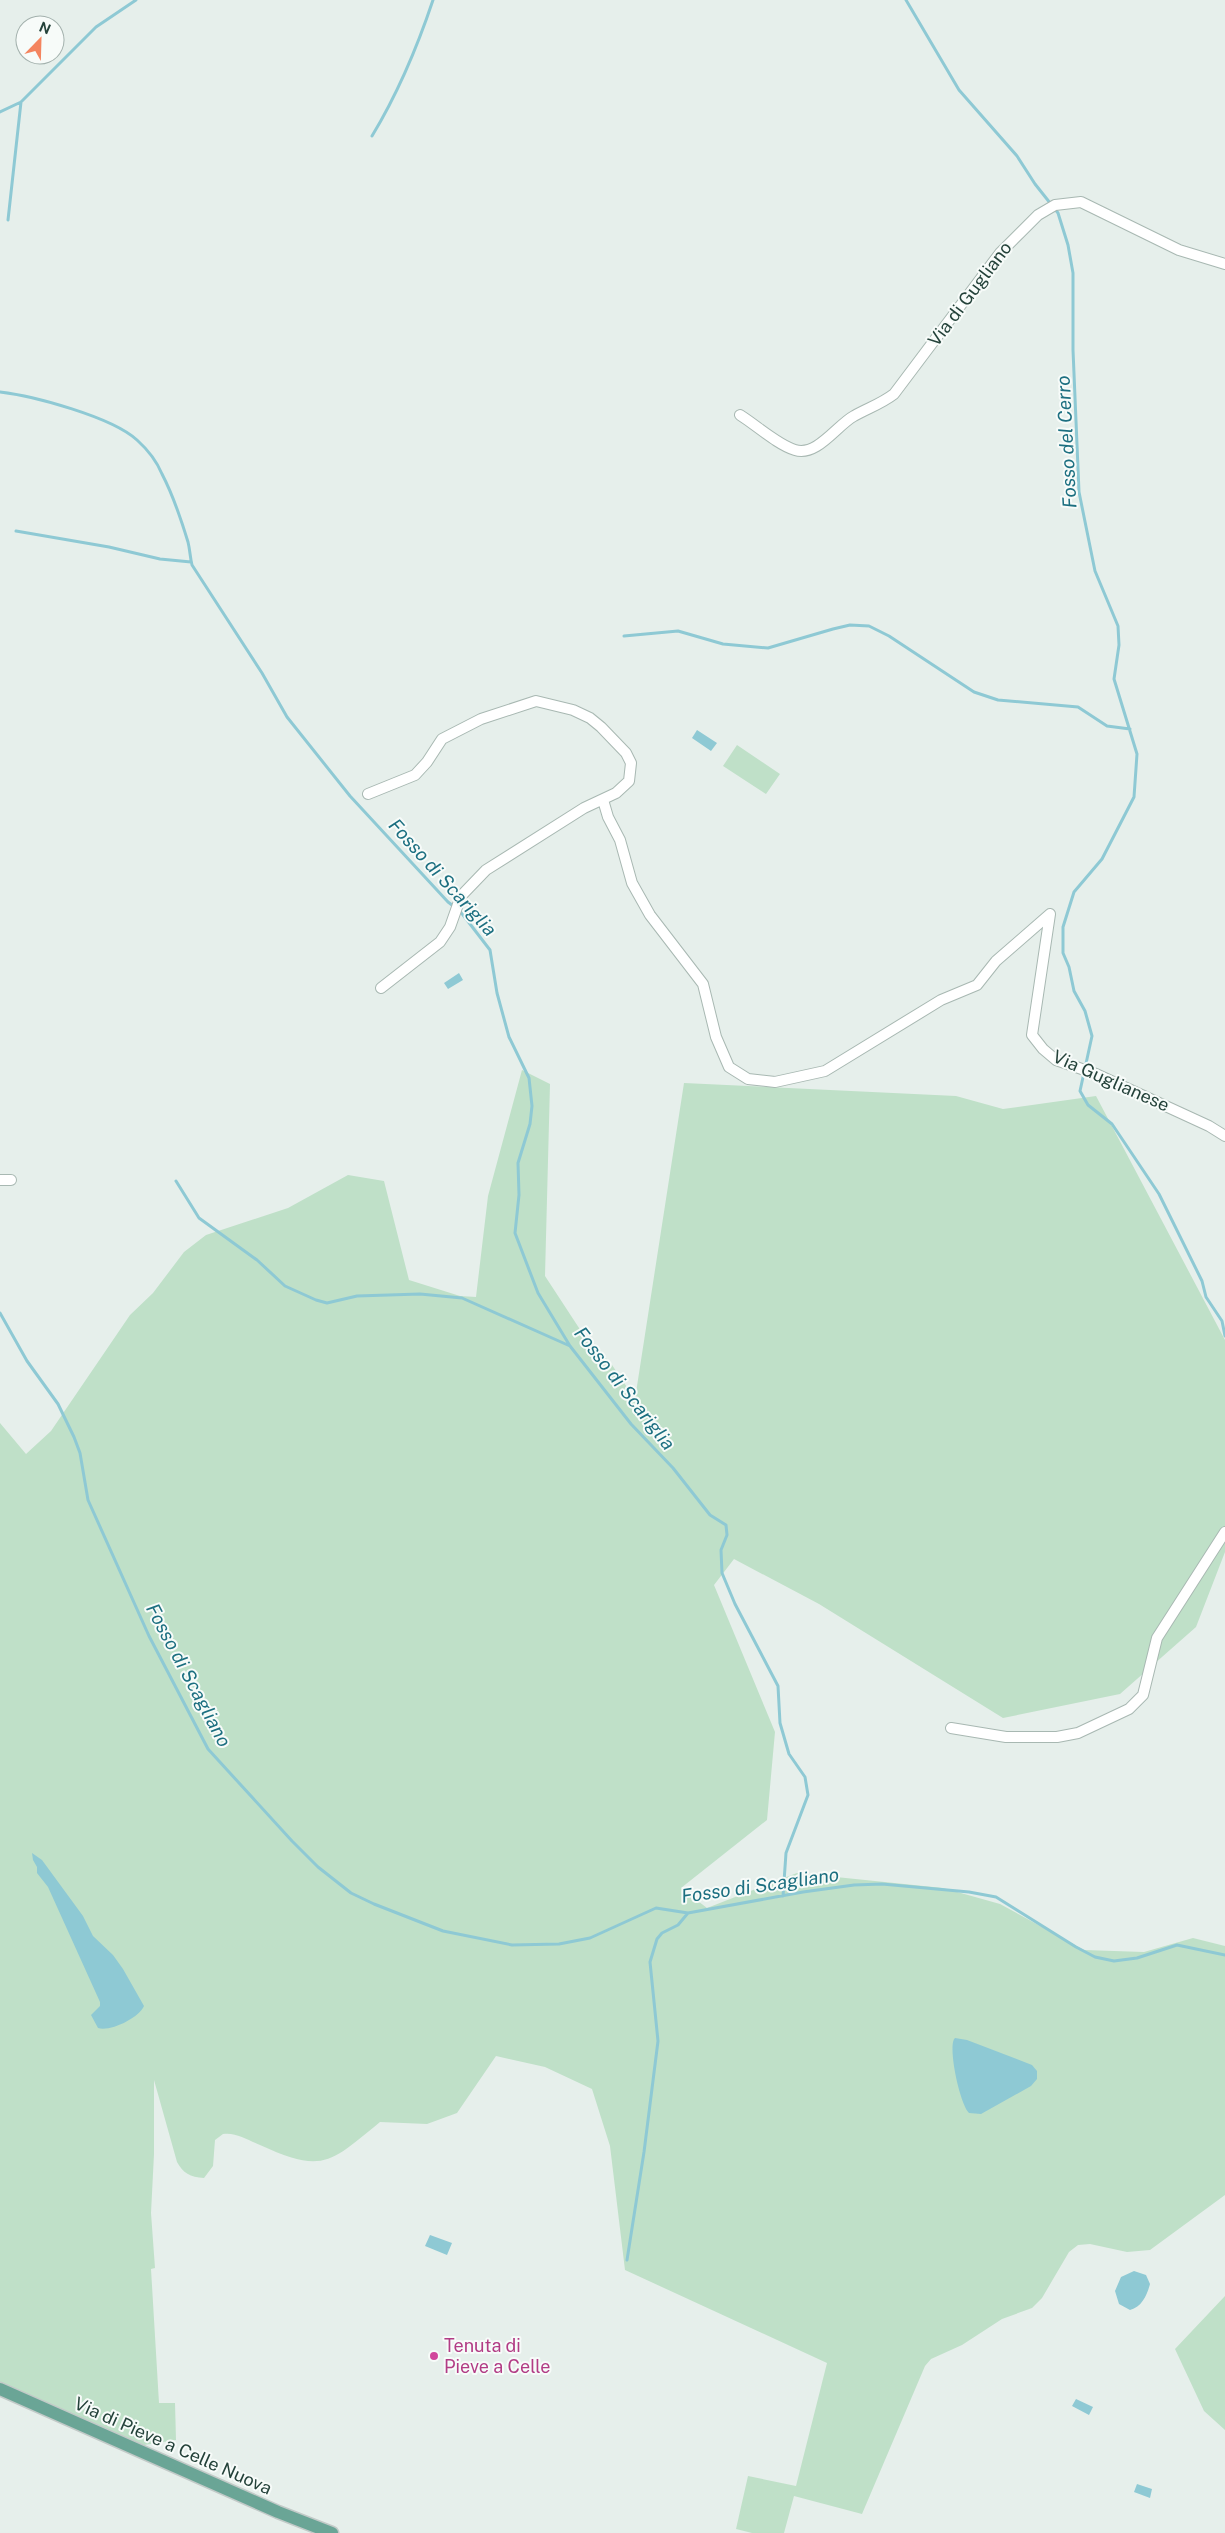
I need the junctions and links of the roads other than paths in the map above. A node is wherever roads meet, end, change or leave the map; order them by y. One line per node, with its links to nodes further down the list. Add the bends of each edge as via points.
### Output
1 (1225, 264): 2 (street, Via di Gugliano, via 1179,250 1081,202 1056,205 1038,215 1000,253 894,394 880,405 853,416 805,451 789,447)
2 (740, 415)
3 (368, 794): 4 (street, via 415,775 442,739 480,719 536,701 560,705 590,718 626,753 631,763 629,781)
4 (603, 800): 5 (street, via 584,808 486,870 461,896 450,927 440,942); 6 (street, Via Guglianese, via 620,840 632,883 650,915 703,984 716,1037 729,1067 748,1079 775,1082 825,1071 940,1000 977,985 996,961 1050,914 1032,1035 1042,1049 1056,1060 1096,1074)
5 (382, 988)
6 (1225, 1136)
7 (0, 1180): 8 (street)
8 (12, 1180)
9 (1225, 1532): 10 (street, via 1157,1638 1143,1695 1129,1709 1078,1733 1057,1737 1006,1737)
10 (951, 1728)
11 (0, 2389): 12 (main road, Via di Pieve a Celle Nuova)
12 (332, 2533)

